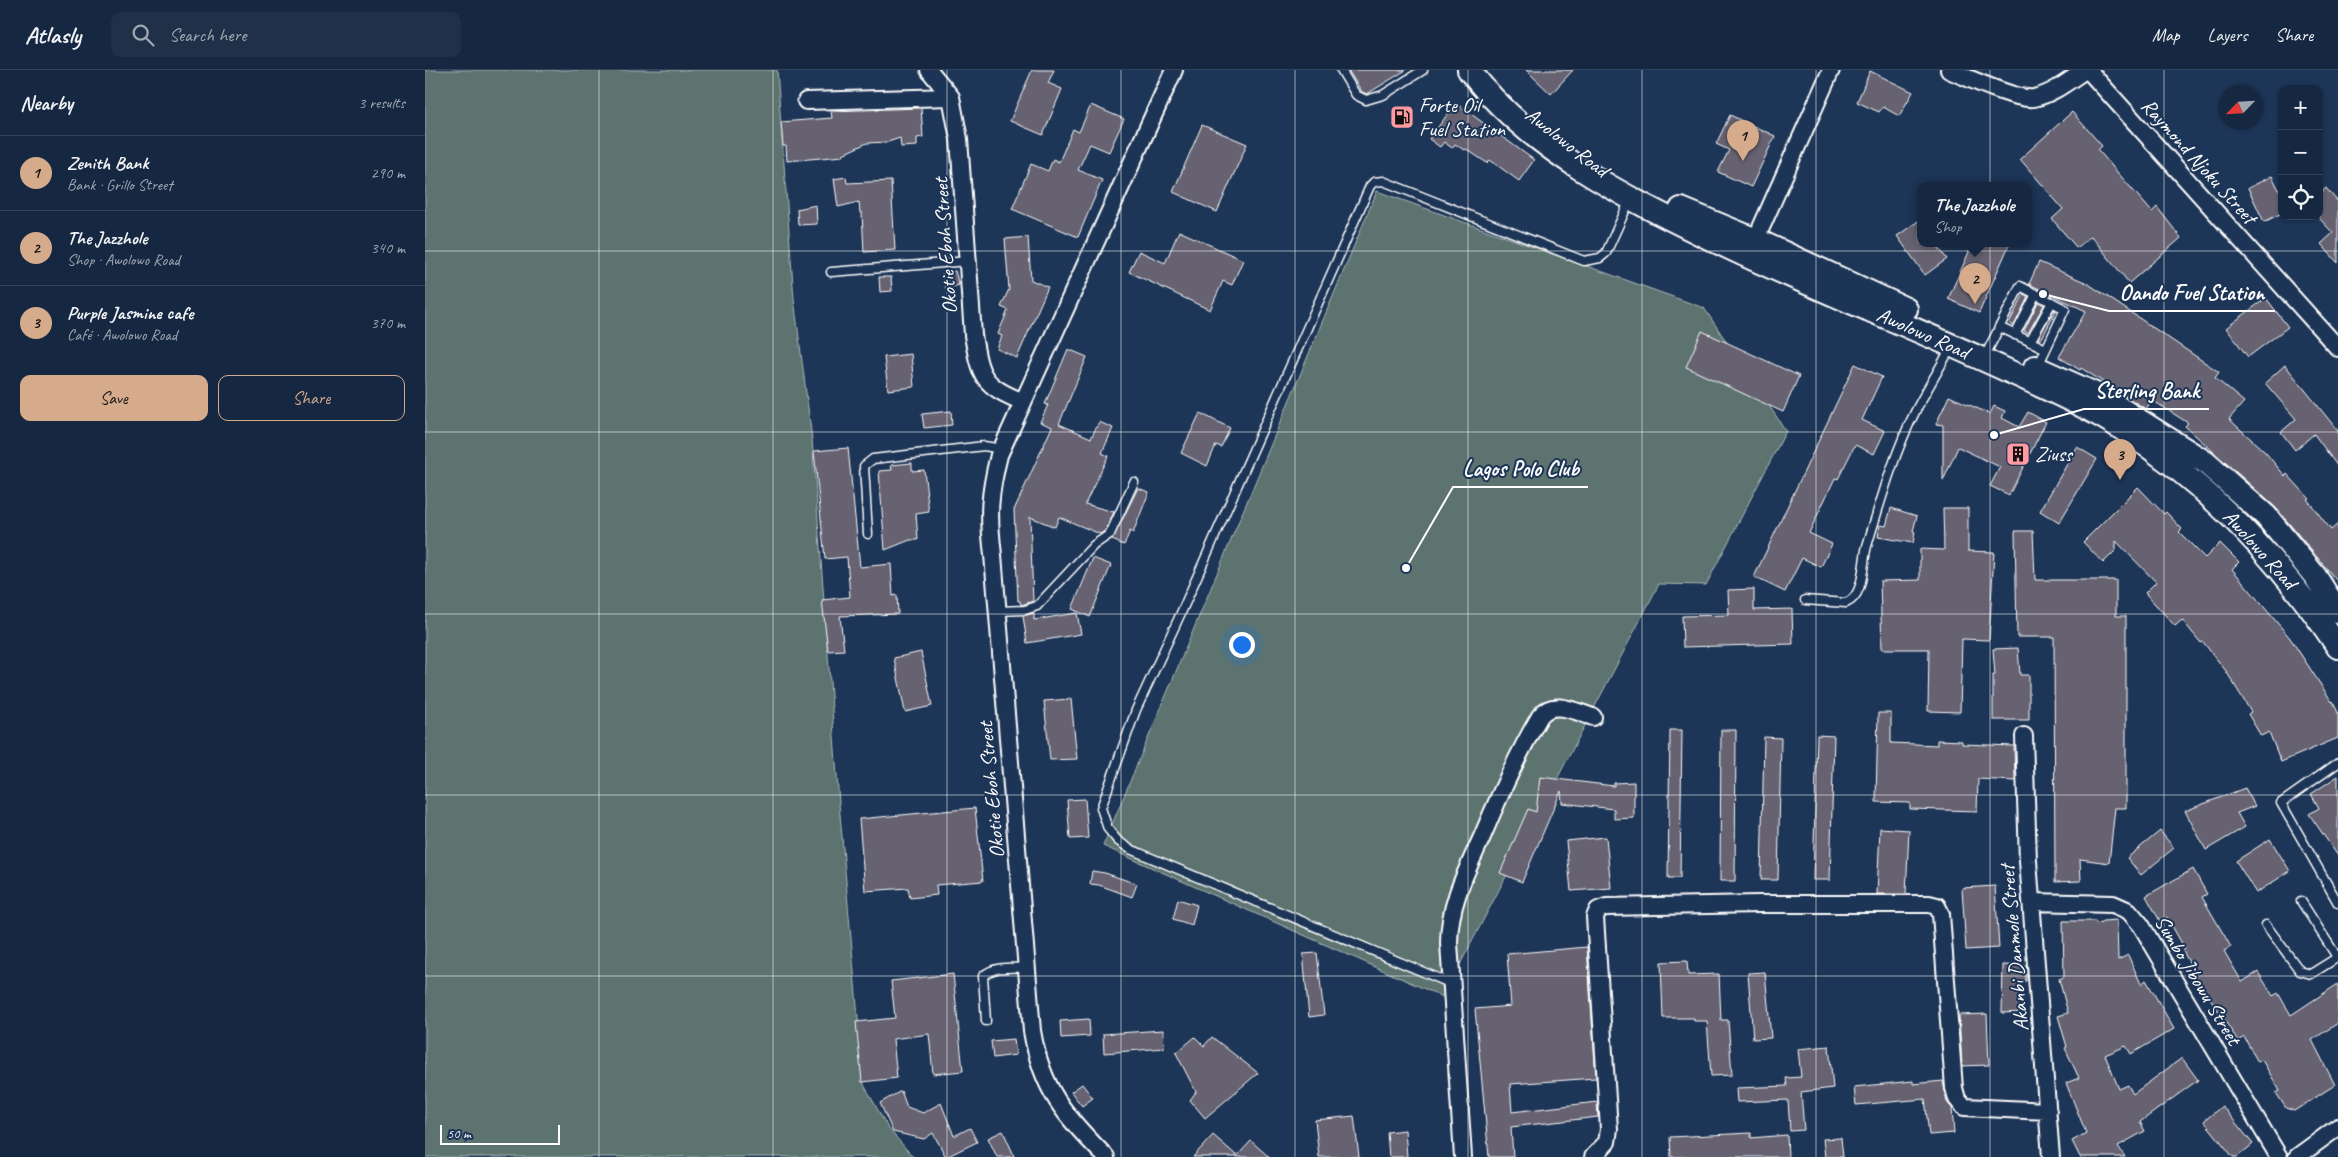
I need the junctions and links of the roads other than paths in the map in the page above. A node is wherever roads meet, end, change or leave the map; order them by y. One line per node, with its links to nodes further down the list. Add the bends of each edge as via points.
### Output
1 (929, 70): 10 (street, Okotie Eboh Street)
2 (1174, 70): 24 (street, Okotie Eboh Street)
3 (1341, 70): 4 (lane, via 1356,95 1366,100 1383,95)
4 (1423, 70)
5 (1469, 70): 12 (main road, Awolowo Road, via 1540,141)
6 (1488, 70): 13 (main road, Awolowo Road, via 1537,123 1574,152 1609,175)
7 (1831, 70): 13 (street)
8 (1949, 70): 9 (street, via 2033,99)
9 (2087, 70): 22 (street, Raymond Njoku Street)
10 (951, 97): 11 (street); 14 (street, Okotie Eboh Street, via 959,139)
11 (806, 101)
12 (1630, 200): 13 (main road, Awolowo Road); 41 (lane, via 1606,253 1600,258 1584,261 1383,181 1370,186 1136,710 1101,808 1108,829 1117,841 1130,849)
13 (1752, 249): 20 (main road, Awolowo Road); 21 (main road, Awolowo Road)
14 (969, 261): 15 (lane); 24 (street, Okotie Eboh Street, via 973,335 979,367 988,384)
15 (831, 272)
16 (2036, 294): 17 (lane); 18 (lane); 21 (lane, via 2020,286)
17 (2052, 302): 19 (lane); 23 (lane, via 2065,309)
18 (2015, 335): 19 (lane); 21 (lane)
19 (2030, 342): 23 (lane)
20 (1952, 345): 21 (main road, Awolowo Road); 28 (lane, via 1915,411 1885,484 1857,595 1846,603)
21 (1991, 345): 23 (main road, Awolowo Road)
22 (2338, 348)
23 (2038, 366): 30 (main road, Awolowo Road, via 2102,397 2205,462 2266,516 2315,576); 31 (main road, Awolowo Road, via 2089,409 2126,431 2223,508 2285,573)
24 (1023, 402): 25 (street, Okotie Eboh Street)
25 (1002, 449): 27 (lane, via 984,446 868,461 864,466); 29 (street, Okotie Eboh Street, via 990,490 989,522)
26 (1134, 482): 29 (lane, via 1109,534 1037,606)
27 (868, 534)
28 (1805, 600)
29 (998, 611): 40 (street, Okotie Eboh Street)
30 (2338, 612)
31 (2338, 647)
32 (1593, 717): 41 (street, via 1554,706 1545,710 1523,746 1455,899 1449,921)
33 (2024, 736): 36 (street, Akanbi Danmole Street)
34 (2338, 763): 37 (lane, via 2281,803)
35 (2301, 901): 39 (lane)
36 (2032, 902): 43 (street, Akanbi Danmole Street); 49 (street, Sumbo Jibowu Street, via 2113,904 2129,911 2141,925)
37 (2338, 904)
38 (2266, 925): 39 (lane, via 2300,971 2311,974)
39 (2338, 957)
40 (1027, 968): 42 (lane, via 999,968 989,970 983,976); 45 (street, Okotie Eboh Street, via 1037,1057 1046,1082 1074,1124)
41 (1452, 984): 46 (street)
42 (986, 1021)
43 (2048, 1110): 47 (street, via 1965,1107 1957,1099 1941,914 1937,906 1759,904 1606,907 1598,910 1595,917 1609,1129 1607,1142); 48 (street, Akanbi Danmole Street)
44 (2338, 1127): 50 (street)
45 (1106, 1157)
46 (1463, 1157)
47 (1593, 1157)
48 (2051, 1157)
49 (2279, 1157)
50 (2297, 1157)

